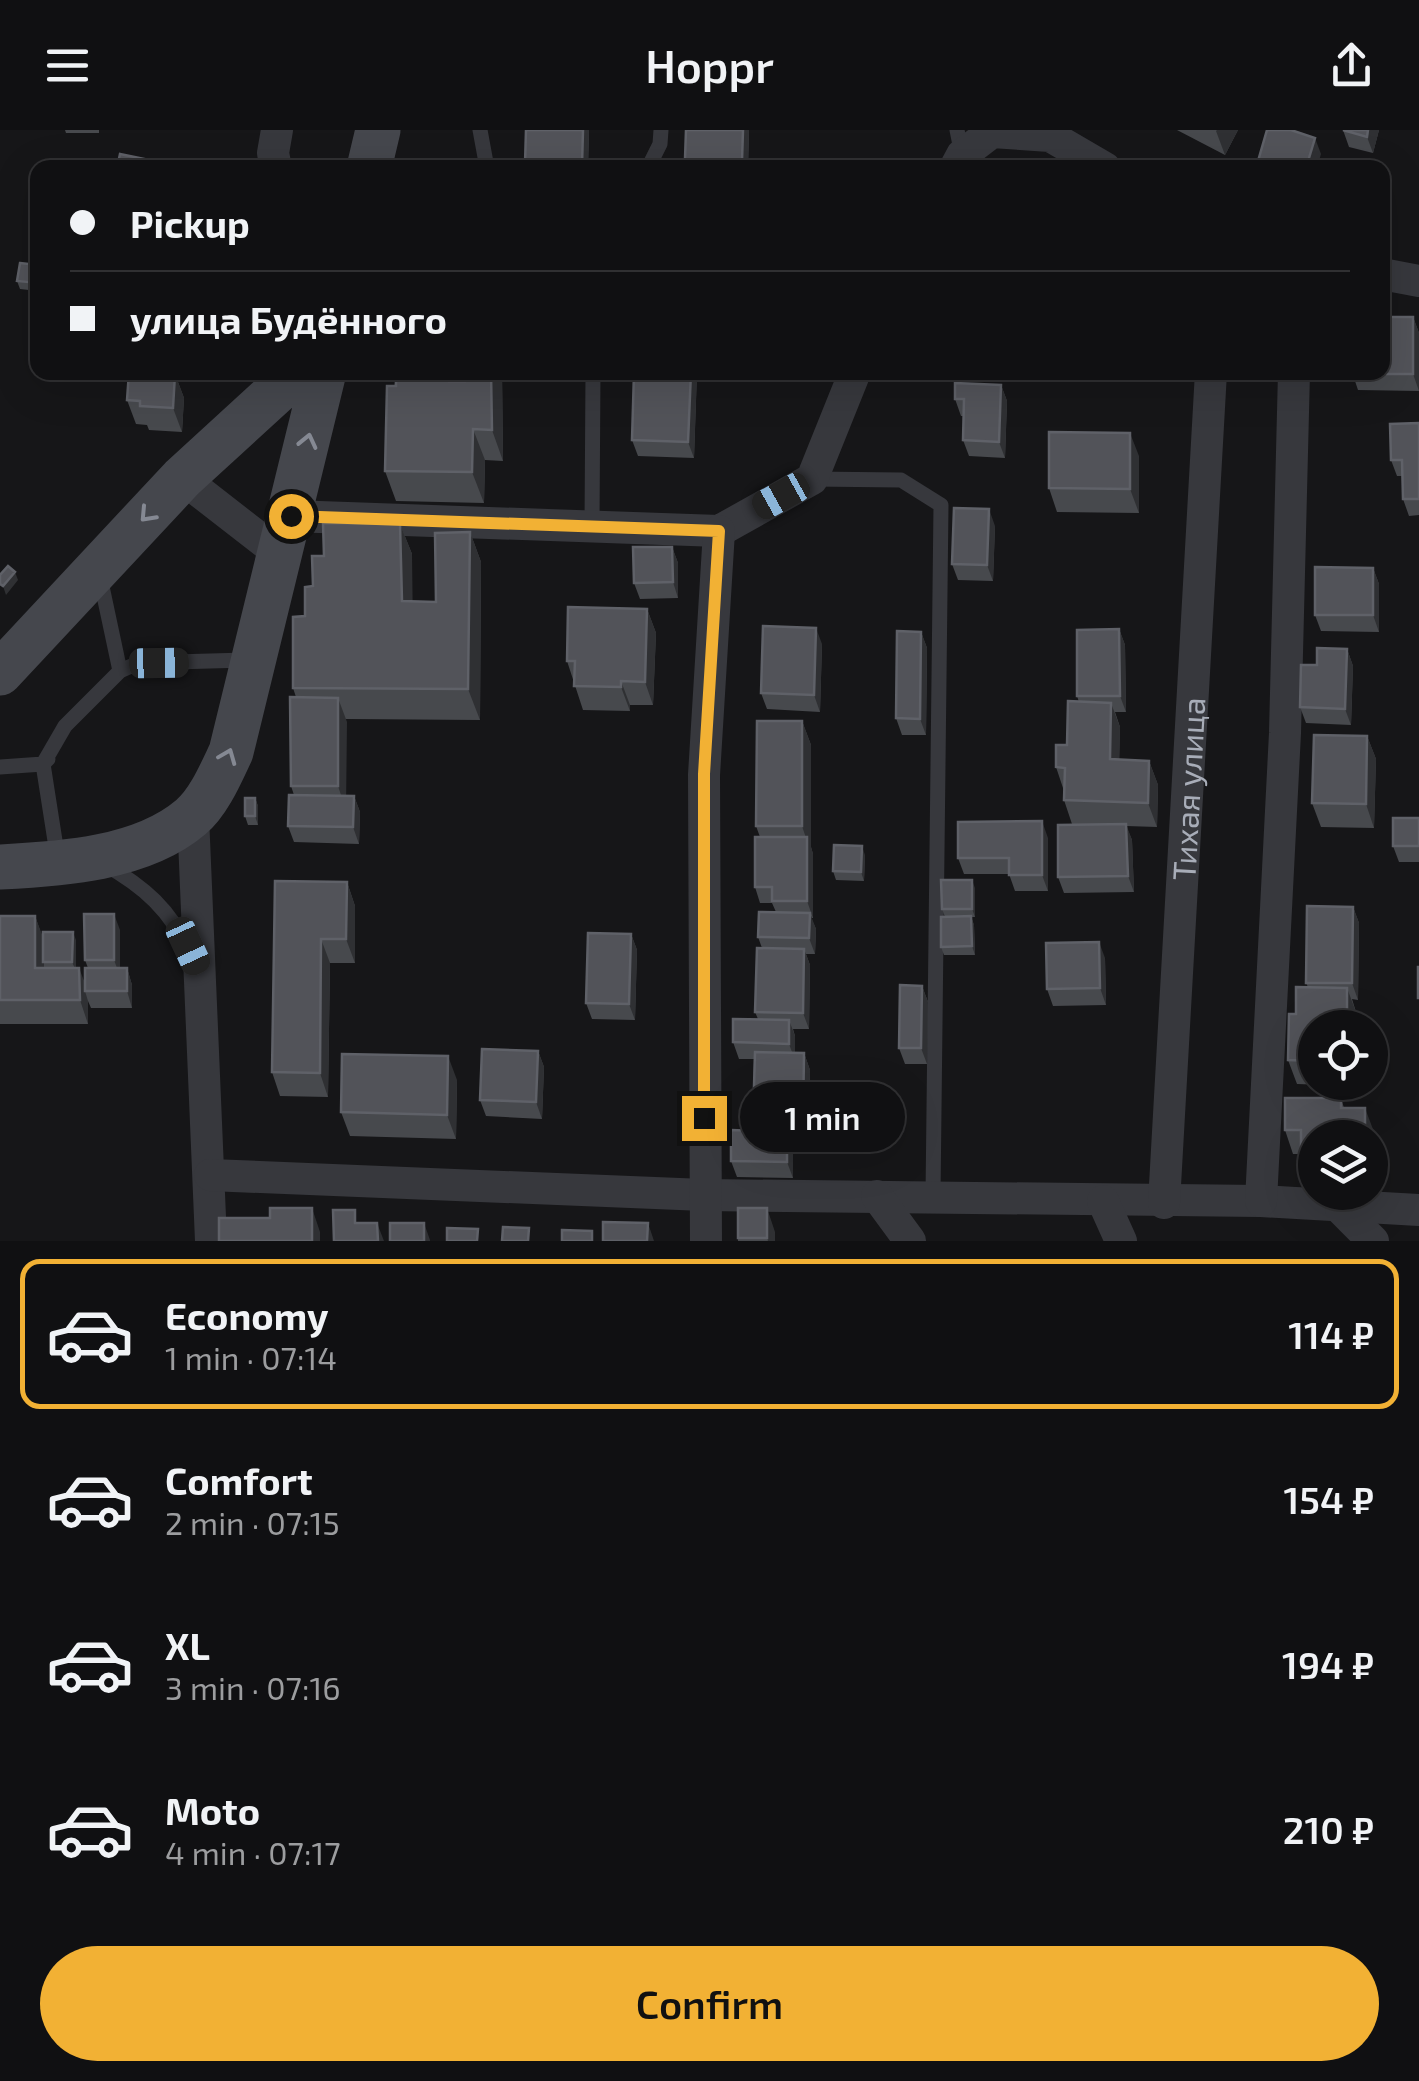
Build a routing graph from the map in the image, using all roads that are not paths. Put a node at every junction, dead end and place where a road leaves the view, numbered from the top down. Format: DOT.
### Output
graph roads {
  1 [pos="277,130"];
  2 [pos="378,130"];
  3 [pos="480,130"];
  4 [pos="661,130"];
  5 [pos="958,151"];
  6 [pos="274,160"];
  7 [pos="371,160"];
  8 [pos="486,160"];
  9 [pos="652,160"];
  10 [pos="1091,160"];
  11 [pos="1390,276"];
  12 [pos="1419,281"];
  13 [pos="284,380"];
  14 [pos="322,380"];
  15 [pos="593,380"];
  16 [pos="852,380"];
  17 [pos="1211,380"];
  18 [pos="1294,380"];
  19 [pos="182,478"];
  20 [pos="812,479"];
  21 [pos="592,526"];
  22 [pos="719,531"];
  23 [pos="286,536"];
  24 [pos="98,568"];
  25 [pos="254,660"];
  26 [pos="120,671"];
  27 [pos="0,673"];
  28 [pos="43,764"];
  29 [pos="0,767"];
  30 [pos="193,816"];
  31 [pos="75,861"];
  32 [pos="0,867"];
  33 [pos="200,974"];
  34 [pos="210,1175"];
  35 [pos="704,1195"];
  36 [pos="877,1196"];
  37 [pos="933,1196"];
  38 [pos="1102,1201"];
  39 [pos="1261,1201"];
  40 [pos="1164,1202"];
  41 [pos="1298,1205"];
  42 [pos="1342,1210"];
  43 [pos="1388,1210"];
  44 [pos="1419,1210"];
  45 [pos="211,1241"];
  46 [pos="706,1241"];
  47 [pos="910,1241"];
  48 [pos="1121,1241"];
  49 [pos="1373,1241"];
  1 -- 6 [label="street"];
  2 -- 7 [label="main road"];
  3 -- 8 [label="lane"];
  4 -- 9 [label="lane"];
  5 -- 10 [label="street"];
  11 -- 12 [label="street"];
  13 -- 19 [label="main road"];
  23 -- 14 [label="main road, one-way"];
  15 -- 21 [label="lane"];
  16 -- 20 [label="street"];
  17 -- 40 [label="street, Тихая улица"];
  18 -- 39 [label="street"];
  19 -- 23 [label="street"];
  19 -- 24 [label="main road, one-way"];
  20 -- 22 [label="street"];
  20 -- 37 [label="lane"];
  21 -- 22 [label="street"];
  21 -- 23 [label="street"];
  22 -- 35 [label="street"];
  23 -- 25 [label="main road"];
  24 -- 26 [label="lane"];
  24 -- 27 [label="main road"];
  25 -- 26 [label="lane"];
  30 -- 25 [label="main road, one-way"];
  26 -- 28 [label="lane"];
  28 -- 29 [label="lane"];
  28 -- 31 [label="lane"];
  30 -- 31 [label="main road"];
  30 -- 33 [label="street"];
  31 -- 32 [label="main road"];
  31 -- 33 [label="lane"];
  33 -- 34 [label="street"];
  34 -- 35 [label="street"];
  34 -- 45 [label="street"];
  35 -- 36 [label="street"];
  35 -- 46 [label="street"];
  36 -- 37 [label="street"];
  36 -- 47 [label="street"];
  37 -- 38 [label="street"];
  38 -- 40 [label="street"];
  38 -- 48 [label="street"];
  39 -- 40 [label="street"];
  39 -- 41 [label="street"];
  42 -- 49 [label="street"];
  43 -- 44 [label="street"];
}
